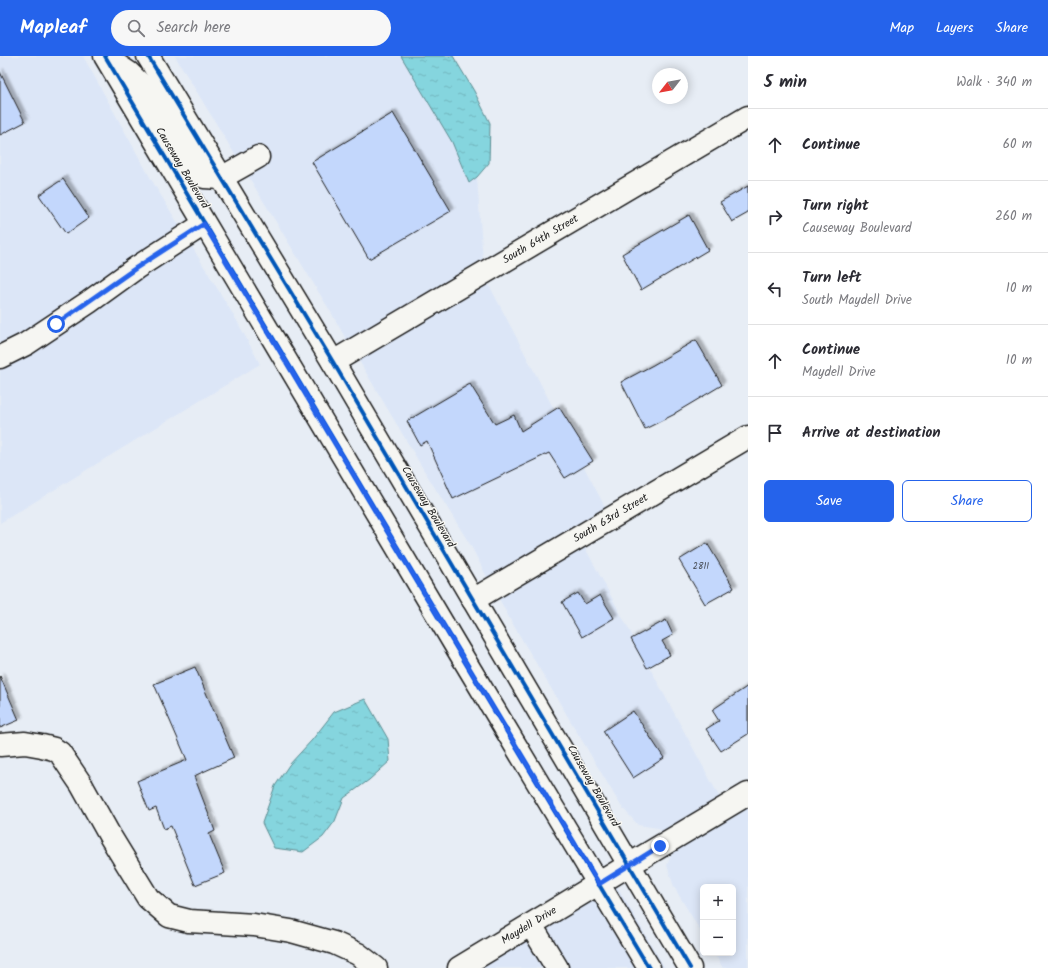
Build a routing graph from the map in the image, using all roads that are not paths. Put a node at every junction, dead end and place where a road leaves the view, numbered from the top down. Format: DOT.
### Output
graph roads {
  1 [pos="105,56"];
  2 [pos="148,56"];
  3 [pos="748,117"];
  4 [pos="258,157"];
  5 [pos="221,178"];
  6 [pos="204,224"];
  7 [pos="0,357"];
  8 [pos="333,362"];
  9 [pos="748,437"];
  10 [pos="473,600"];
  11 [pos="0,745"];
  12 [pos="748,794"];
  13 [pos="629,865"];
  14 [pos="599,884"];
  15 [pos="531,925"];
  16 [pos="376,968"];
  17 [pos="459,968"];
  18 [pos="557,968"];
  19 [pos="649,968"];
  20 [pos="690,968"];
  1 -- 5 [label="main road"];
  1 -- 6 [label="main road, Causeway Boulevard"];
  2 -- 5 [label="main road, Causeway Boulevard"];
  3 -- 8 [label="main road, South 64th Street"];
  4 -- 5 [label="main road"];
  5 -- 8 [label="main road, Causeway Boulevard"];
  6 -- 7 [label="main road"];
  6 -- 14 [label="main road, Causeway Boulevard"];
  8 -- 10 [label="main road, Causeway Boulevard"];
  9 -- 10 [label="main road, South 63rd Street"];
  10 -- 13 [label="main road, Causeway Boulevard"];
  11 -- 16 [label="main road"];
  12 -- 13 [label="main road"];
  13 -- 14 [label="main road, Maydell Drive"];
  13 -- 20 [label="main road, Causeway Boulevard"];
  14 -- 15 [label="main road, Maydell Drive"];
  14 -- 19 [label="main road, Causeway Boulevard"];
  15 -- 17 [label="main road, Maydell Drive"];
  15 -- 18 [label="main road"];
}
